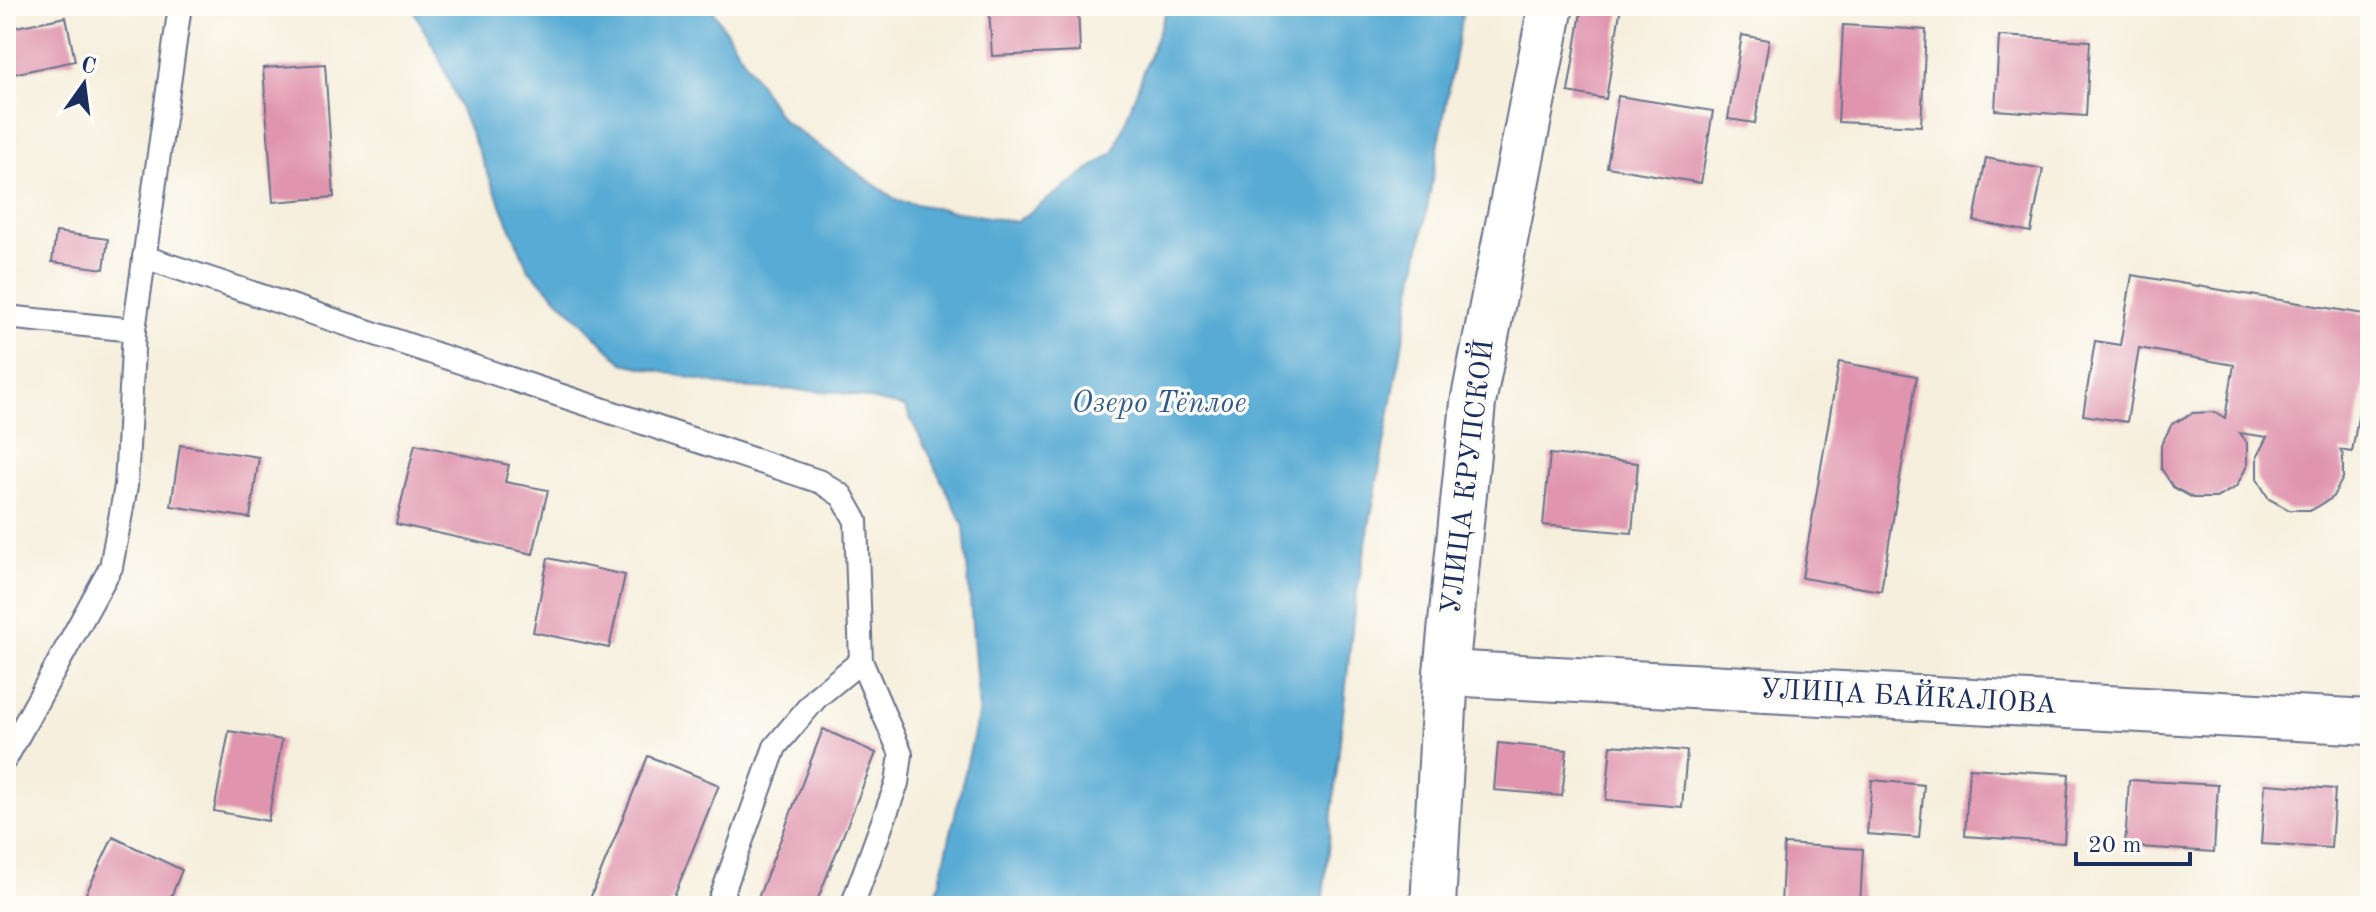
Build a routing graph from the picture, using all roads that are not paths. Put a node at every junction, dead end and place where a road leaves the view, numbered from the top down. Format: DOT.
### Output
graph roads {
  1 [pos="180,6"];
  2 [pos="1551,6"];
  3 [pos="144,257"];
  4 [pos="6,317"];
  5 [pos="134,330"];
  6 [pos="861,661"];
  7 [pos="1446,673"];
  8 [pos="2370,722"];
  9 [pos="6,758"];
  10 [pos="718,906"];
  11 [pos="852,906"];
  12 [pos="1433,906"];
  1 -- 3 [label="lane"];
  2 -- 7 [label="street, УЛИЦА КРУПСКОЙ"];
  3 -- 5 [label="lane"];
  3 -- 6 [label="lane"];
  4 -- 5 [label="lane"];
  5 -- 9 [label="lane"];
  6 -- 10 [label="lane"];
  6 -- 11 [label="lane"];
  7 -- 8 [label="street, УЛИЦА БАЙКАЛОВА"];
  7 -- 12 [label="street, УЛИЦА КРУПСКОЙ"];
}
